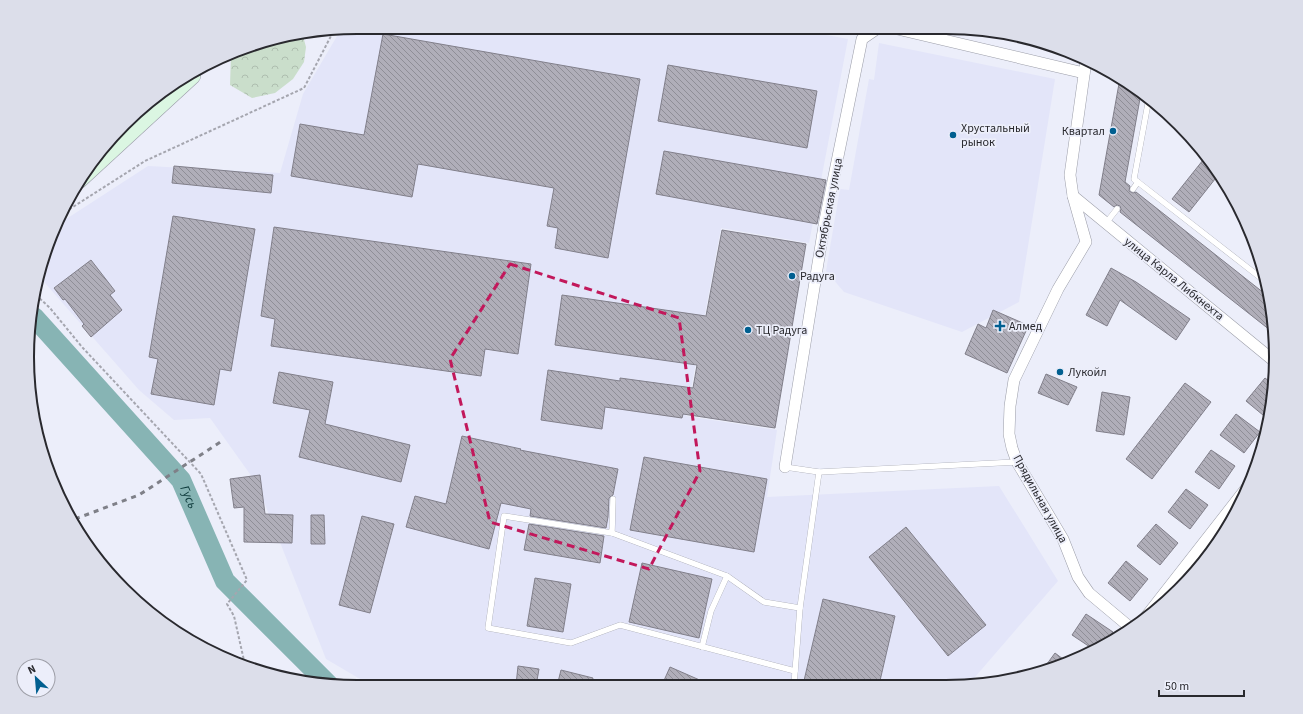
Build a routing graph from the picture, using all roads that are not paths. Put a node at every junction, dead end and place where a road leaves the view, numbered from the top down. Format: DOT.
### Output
graph roads {
  1 [pos="869,34"];
  2 [pos="918,34"];
  3 [pos="1085,65"];
  4 [pos="1084,73"];
  5 [pos="182,86"];
  6 [pos="1148,105"];
  7 [pos="100,162"];
  8 [pos="1138,182"];
  9 [pos="1133,189"];
  10 [pos="1073,196"];
  11 [pos="1117,209"];
  12 [pos="1106,223"];
  13 [pos="1259,276"];
  14 [pos="1269,358"];
  15 [pos="1017,462"];
  16 [pos="785,467"];
  17 [pos="819,472"];
  18 [pos="612,499"];
  19 [pos="1233,505"];
  20 [pos="612,533"];
  21 [pos="727,576"];
  22 [pos="1159,600"];
  23 [pos="800,608"];
  24 [pos="1127,625"];
  25 [pos="702,647"];
  26 [pos="795,671"];
  27 [pos="794,680"];
  1 -- 16 [label="street, Октябрьская улица"];
  2 -- 4 [label="street"];
  3 -- 4 [label="street, Прядильная улица"];
  4 -- 10 [label="street, Прядильная улица"];
  5 -- 7 [label="street"];
  6 -- 8 [label="lane"];
  8 -- 9 [label="lane"];
  8 -- 13 [label="lane"];
  10 -- 12 [label="street, улица Карла Либкнехта"];
  10 -- 15 [label="street, Прядильная улица"];
  11 -- 12 [label="lane"];
  12 -- 14 [label="street, улица Карла Либкнехта"];
  15 -- 17 [label="lane"];
  15 -- 24 [label="street, Прядильная улица"];
  16 -- 17 [label="lane"];
  17 -- 23 [label="lane"];
  18 -- 20 [label="lane"];
  19 -- 22 [label="street"];
  20 -- 21 [label="lane"];
  20 -- 25 [label="lane"];
  21 -- 23 [label="lane"];
  21 -- 25 [label="lane"];
  23 -- 26 [label="lane"];
  25 -- 26 [label="lane"];
  26 -- 27 [label="lane"];
}
